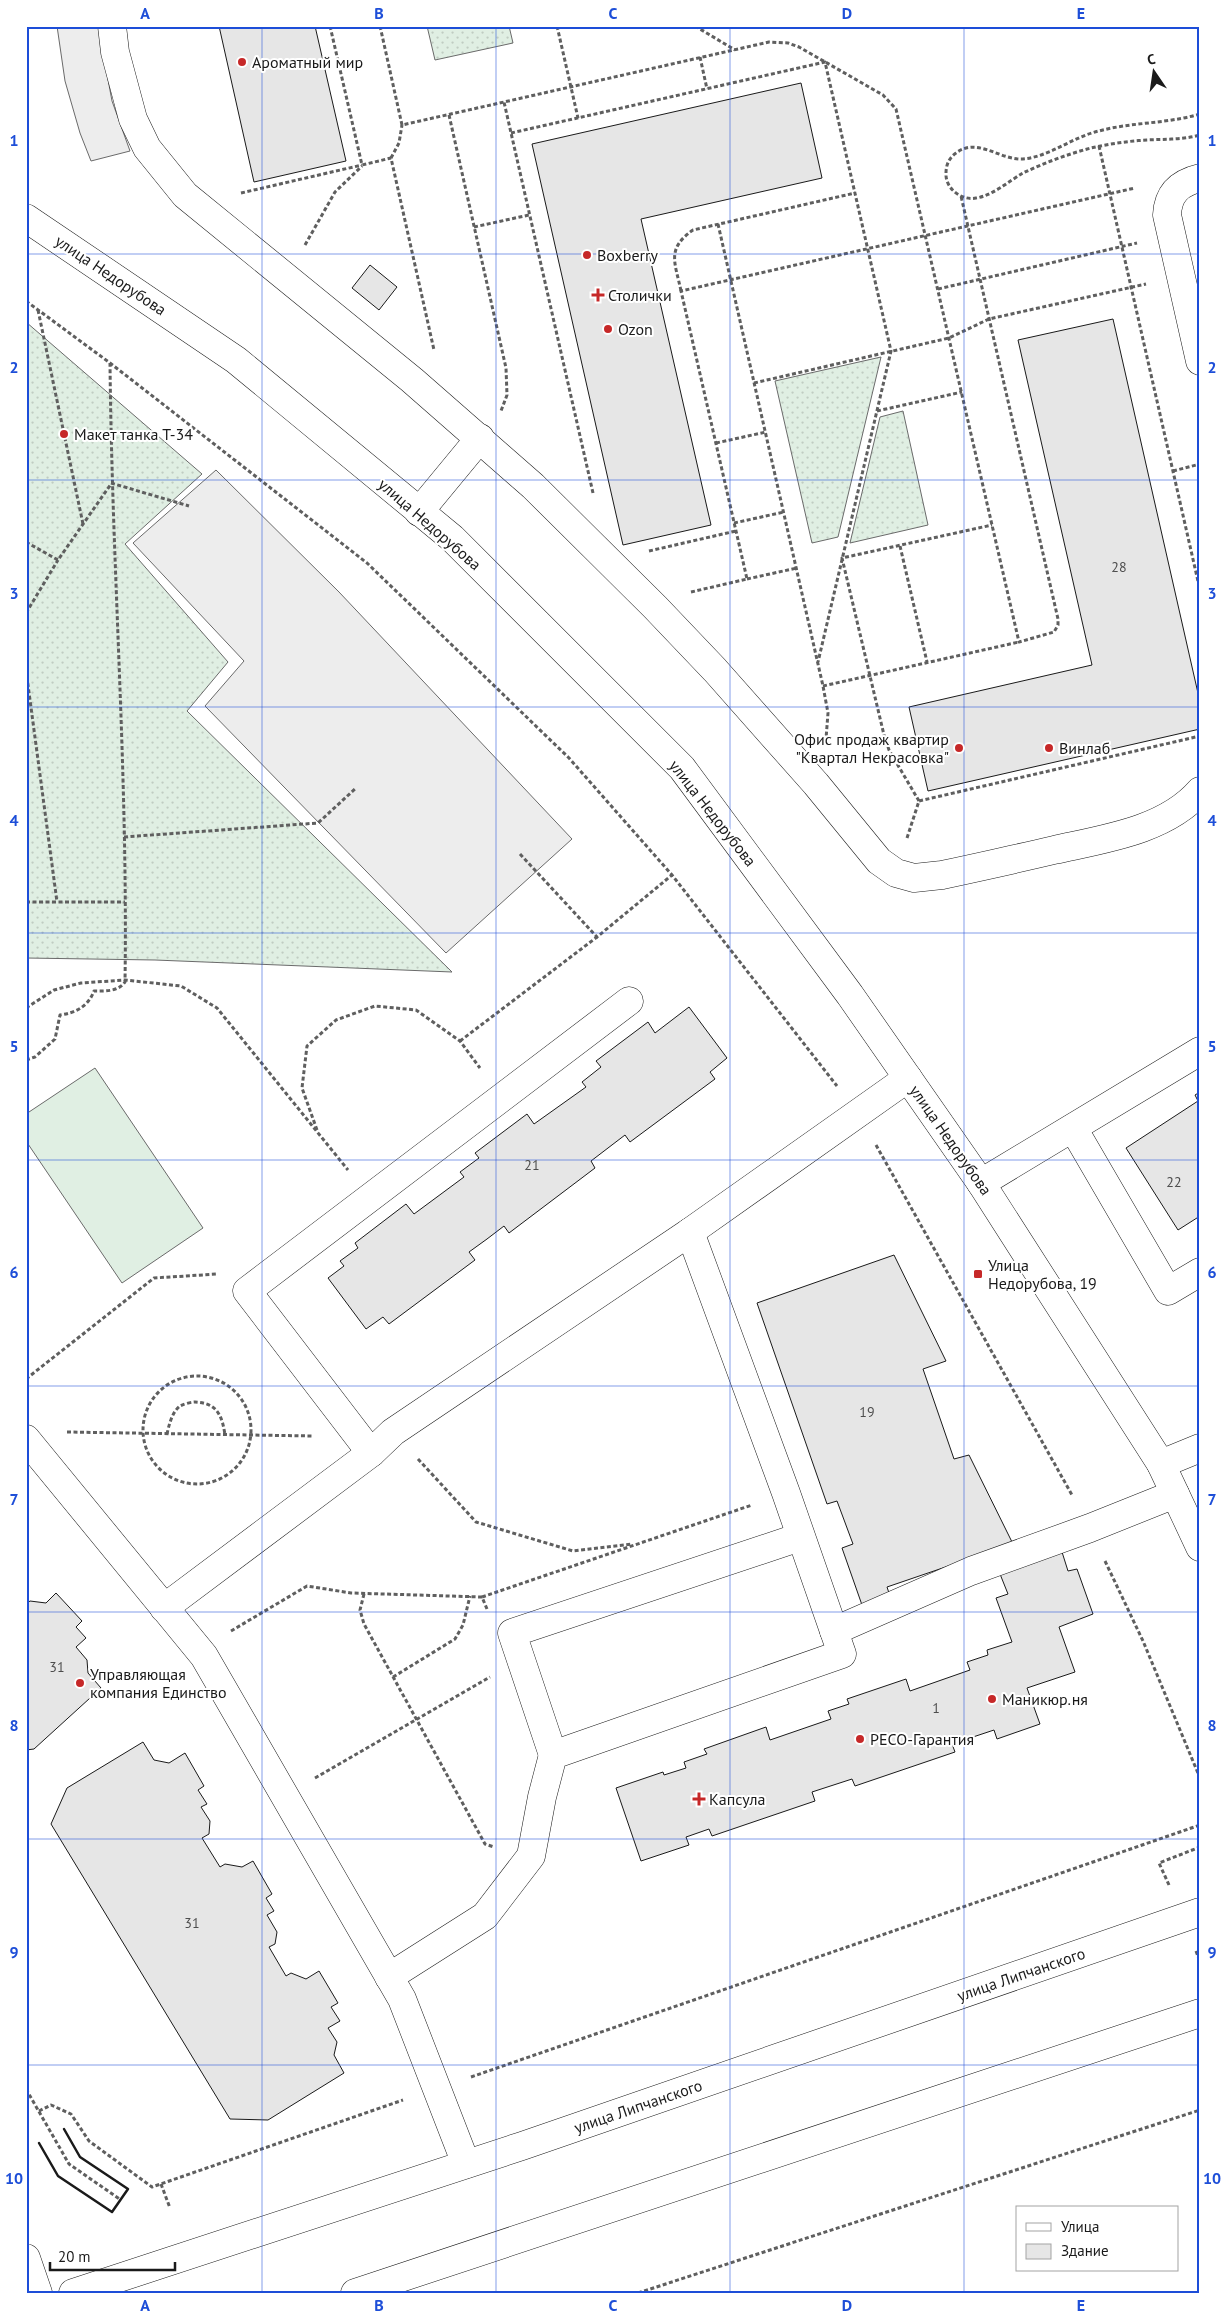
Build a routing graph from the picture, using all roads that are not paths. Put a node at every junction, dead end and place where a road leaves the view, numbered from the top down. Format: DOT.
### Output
graph roads {
  1 [pos="112,26"];
  2 [pos="1188,183"];
  3 [pos="26,218"];
  4 [pos="1200,361"];
  5 [pos="480,438"];
  6 [pos="419,512"];
  7 [pos="1200,791"];
  8 [pos="629,1001"];
  9 [pos="1200,1051"];
  10 [pos="908,1078"];
  11 [pos="1073,1128"];
  12 [pos="981,1183"];
  13 [pos="690,1232"];
  14 [pos="1200,1272"];
  15 [pos="26,1439"];
  16 [pos="366,1445"];
  17 [pos="1200,1448"];
  18 [pos="1161,1464"];
  19 [pos="1175,1494"];
  20 [pos="800,1538"];
  21 [pos="1200,1547"];
  22 [pos="164,1608"];
  23 [pos="834,1630"];
  24 [pos="554,1755"];
  25 [pos="1200,1912"];
  26 [pos="390,1977"];
  27 [pos="1200,2013"];
  28 [pos="466,2164"];
  29 [pos="26,2258"];
  30 [pos="38,2293"];
  31 [pos="74,2293"];
  32 [pos="355,2293"];
  1 -- 5 [label="street"];
  2 -- 4 [label="street"];
  3 -- 6 [label="street, улица Недорубова"];
  5 -- 6 [label="street"];
  5 -- 7 [label="street"];
  6 -- 10 [label="street, улица Недорубова"];
  8 -- 16 [label="street"];
  9 -- 11 [label="street"];
  10 -- 12 [label="street, улица Недорубова"];
  10 -- 13 [label="street"];
  11 -- 12 [label="street"];
  11 -- 14 [label="street"];
  12 -- 18 [label="street, улица Недорубова"];
  13 -- 16 [label="street"];
  13 -- 20 [label="street"];
  15 -- 22 [label="street"];
  16 -- 22 [label="street"];
  17 -- 18 [label="street"];
  18 -- 19 [label="street, улица Недорубова"];
  19 -- 21 [label="street, улица Недорубова"];
  19 -- 23 [label="street"];
  20 -- 23 [label="street"];
  20 -- 24 [label="street"];
  22 -- 26 [label="street"];
  23 -- 24 [label="street"];
  24 -- 26 [label="street"];
  25 -- 28 [label="street, улица Липчанского"];
  26 -- 28 [label="street"];
  27 -- 32 [label="street"];
  28 -- 31 [label="street, улица Липчанского"];
  29 -- 30 [label="street"];
}
